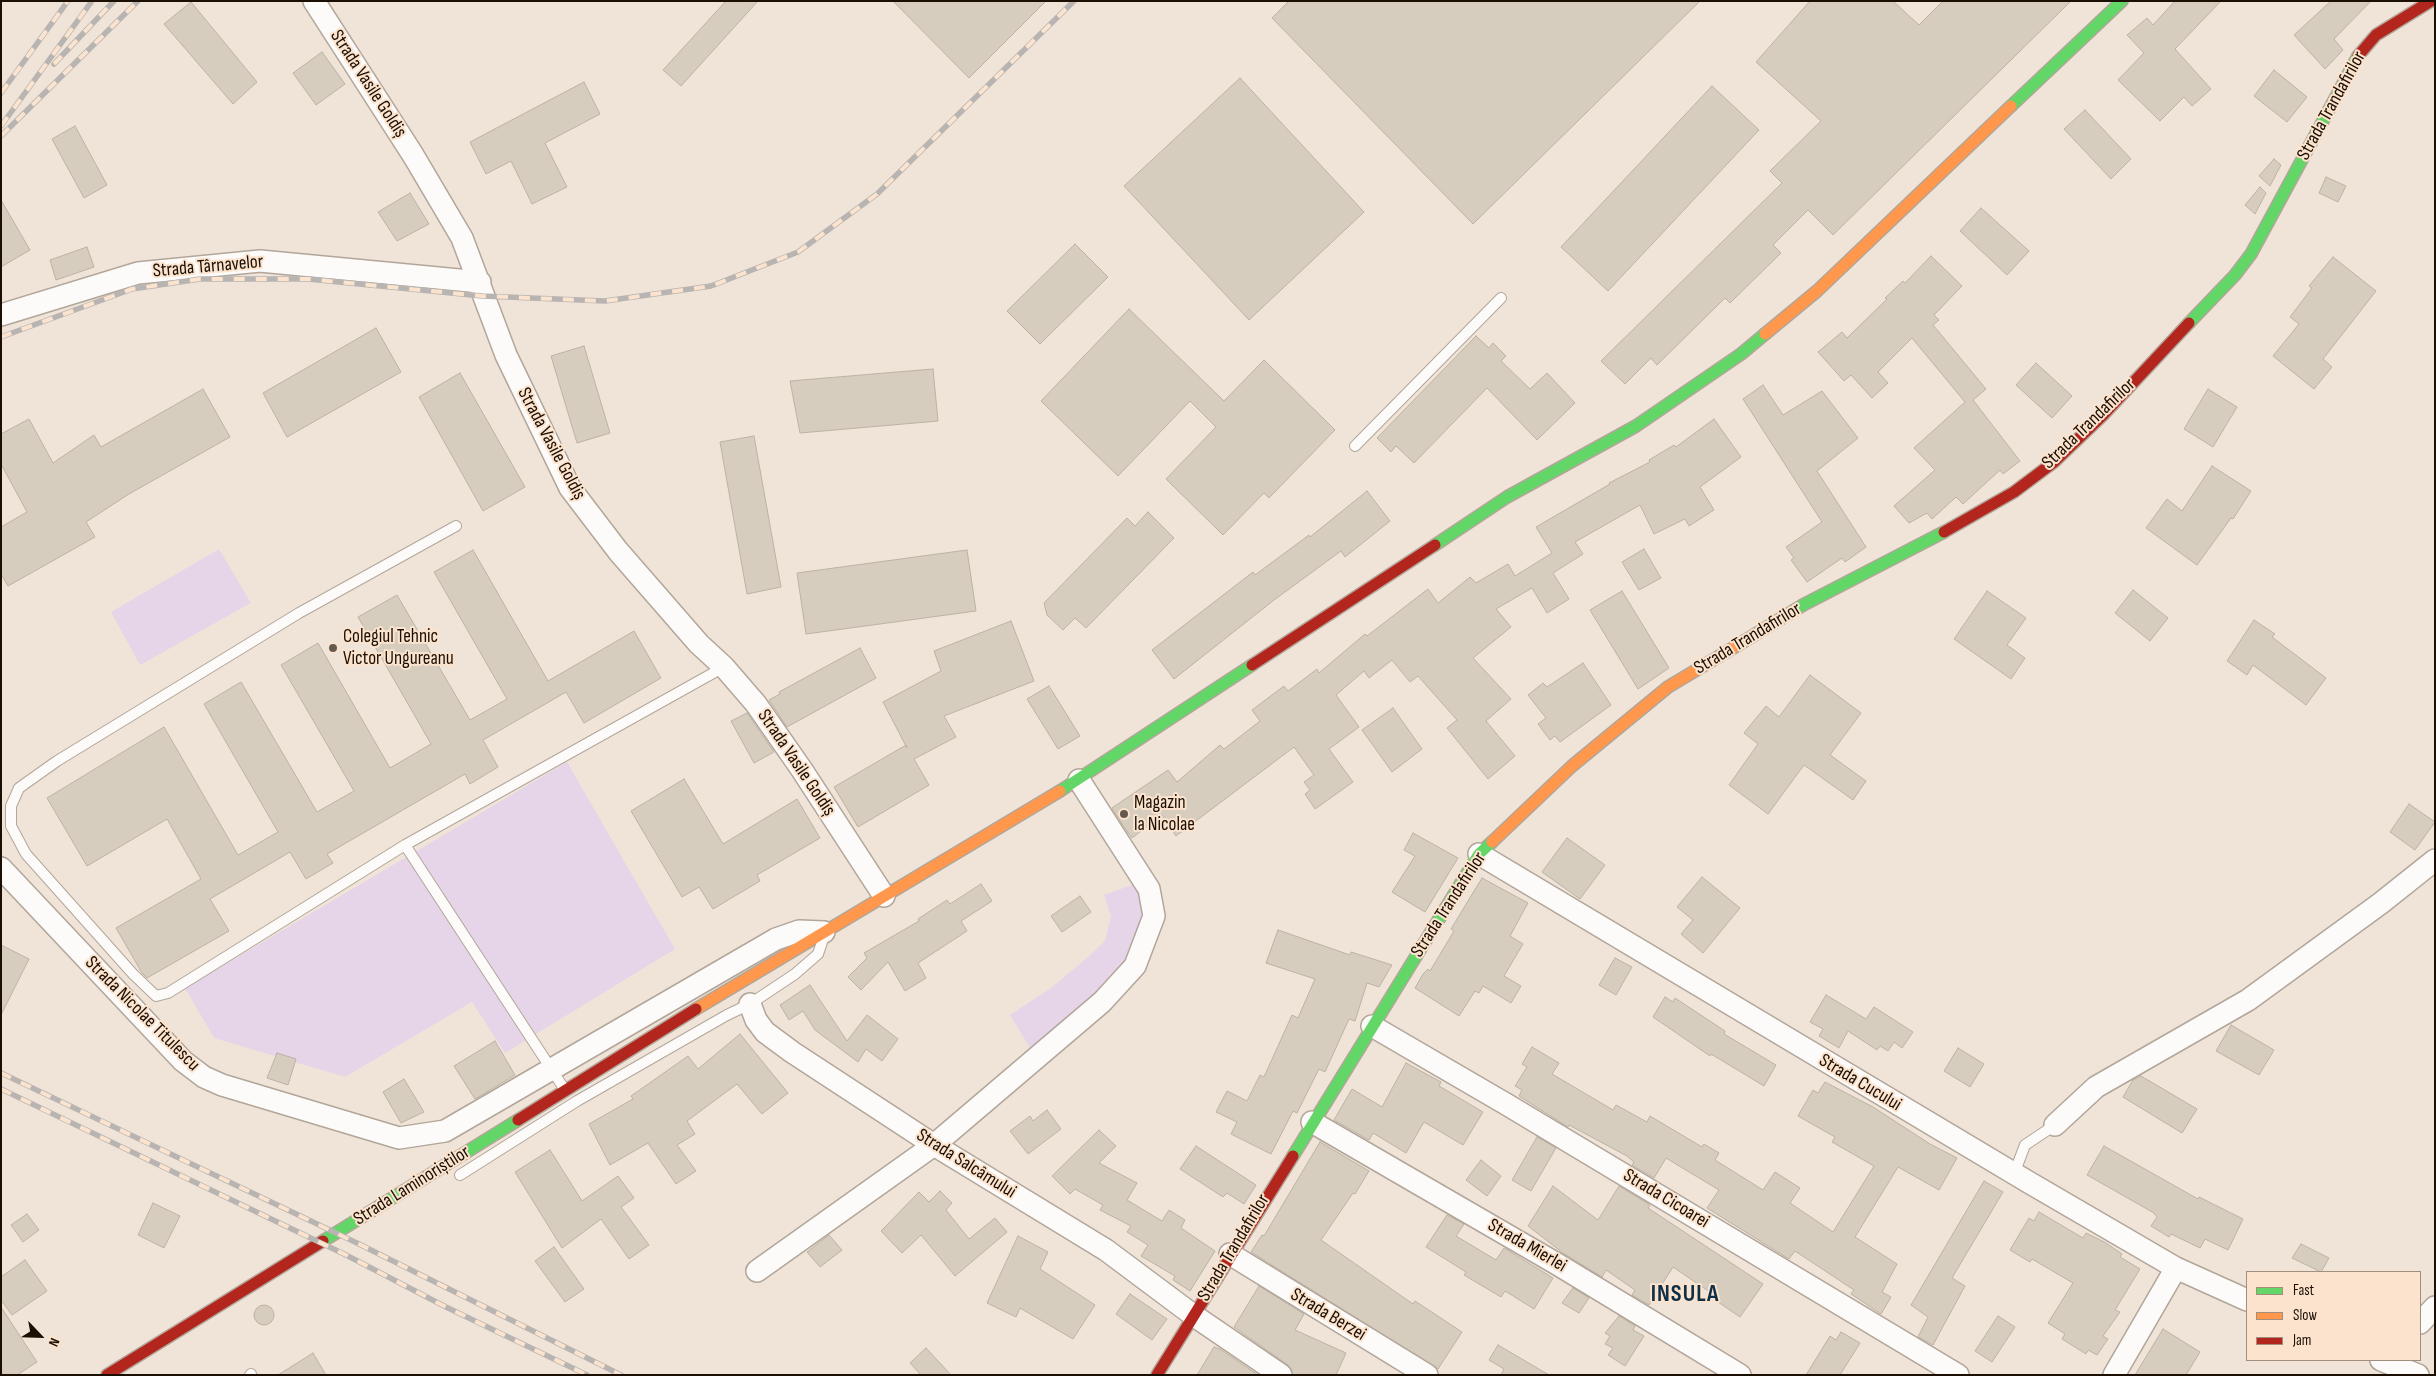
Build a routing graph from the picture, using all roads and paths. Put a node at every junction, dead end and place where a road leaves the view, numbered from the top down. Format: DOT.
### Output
graph roads {
  1 [pos="314,1"];
  2 [pos="2122,1"];
  3 [pos="2431,1"];
  4 [pos="480,282"];
  5 [pos="1501,298"];
  6 [pos="1,315"];
  7 [pos="1355,446"];
  8 [pos="456,526"];
  9 [pos="724,667"];
  10 [pos="1079,780"];
  11 [pos="405,845"];
  12 [pos="1479,854"];
  13 [pos="2435,860"];
  14 [pos="1,868"];
  15 [pos="884,896"];
  16 [pos="824,932"];
  17 [pos="750,1004"];
  18 [pos="1372,1026"];
  19 [pos="552,1070"];
  20 [pos="566,1091"];
  21 [pos="1312,1122"];
  22 [pos="2055,1125"];
  23 [pos="934,1145"];
  24 [pos="2014,1174"];
  25 [pos="460,1175"];
  26 [pos="1230,1254"];
  27 [pos="2176,1268"];
  28 [pos="757,1272"];
  29 [pos="2246,1300"];
  30 [pos="2435,1307"];
  31 [pos="1193,1315"];
  32 [pos="2421,1323"];
  33 [pos="2386,1361"];
  34 [pos="107,1375"];
  35 [pos="1157,1375"];
  36 [pos="1281,1375"];
  37 [pos="1427,1375"];
  38 [pos="1740,1375"];
  39 [pos="1958,1375"];
  40 [pos="2114,1375"];
  41 [pos="2418,1375"];
  1 -- 4 [label="street, Strada Vasile Goldiș"];
  2 -- 10 [label="main road, Strada Laminoriștilor"];
  3 -- 12 [label="main road, Strada Trandafirilor"];
  4 -- 6 [label="street, Strada Târnavelor"];
  4 -- 9 [label="street, Strada Vasile Goldiș"];
  5 -- 7 [label="lane"];
  8 -- 11 [label="lane"];
  9 -- 11 [label="lane"];
  9 -- 15 [label="street, Strada Vasile Goldiș"];
  10 -- 15 [label="main road, Strada Laminoriștilor"];
  10 -- 23 [label="street"];
  11 -- 19 [label="lane"];
  12 -- 18 [label="main road, Strada Trandafirilor"];
  12 -- 24 [label="street, Strada Cucului"];
  13 -- 22 [label="street"];
  14 -- 19 [label="street, Strada Nicolae Titulescu"];
  15 -- 16 [label="main road, Strada Laminoriștilor"];
  16 -- 17 [label="lane"];
  16 -- 19 [label="street"];
  16 -- 20 [label="main road, Strada Laminoriștilor"];
  17 -- 23 [label="street, Strada Salcâmului"];
  17 -- 25 [label="lane"];
  18 -- 21 [label="main road, Strada Trandafirilor"];
  18 -- 39 [label="street, Strada Cicoarei"];
  19 -- 20 [label="lane"];
  20 -- 34 [label="main road, Strada Laminoriștilor"];
  21 -- 26 [label="main road, Strada Trandafirilor"];
  21 -- 38 [label="street, Strada Mierlei"];
  22 -- 24 [label="lane"];
  23 -- 28 [label="street"];
  23 -- 31 [label="street, Strada Salcâmului"];
  24 -- 27 [label="street, Strada Cucului"];
  26 -- 31 [label="main road, Strada Trandafirilor"];
  26 -- 37 [label="street, Strada Berzei"];
  27 -- 29 [label="street, Strada Cucului"];
  27 -- 40 [label="street"];
  30 -- 32 [label="street"];
  31 -- 35 [label="main road, Strada Trandafirilor"];
  31 -- 36 [label="street, Strada Salcâmului"];
  33 -- 41 [label="street"];
}
